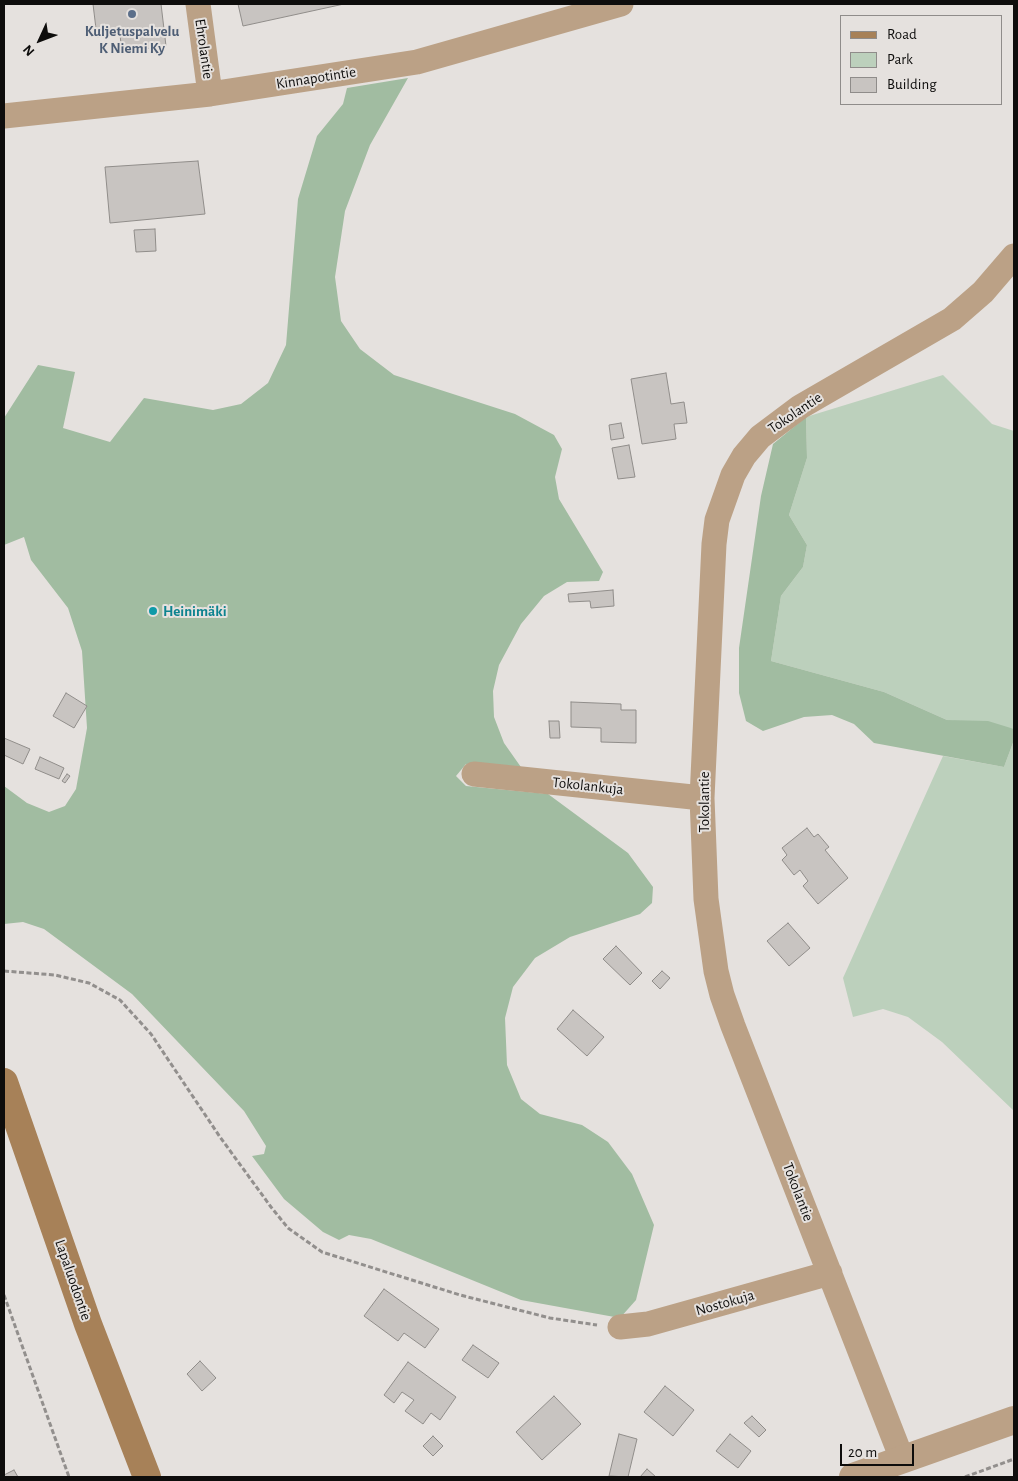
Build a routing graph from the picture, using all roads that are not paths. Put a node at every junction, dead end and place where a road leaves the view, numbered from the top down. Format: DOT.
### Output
graph roads {
  1 [pos="198,4"];
  2 [pos="621,4"];
  3 [pos="210,94"];
  4 [pos="4,116"];
  5 [pos="1014,256"];
  6 [pos="474,774"];
  7 [pos="702,798"];
  8 [pos="4,1082"];
  9 [pos="830,1273"];
  10 [pos="620,1327"];
  11 [pos="1014,1420"];
  12 [pos="902,1459"];
  13 [pos="147,1477"];
  14 [pos="853,1477"];
  1 -- 3 [label="street, Ehrolantie"];
  2 -- 3 [label="street, Kinnapotintie"];
  3 -- 4 [label="street, Kinnapotintie"];
  5 -- 7 [label="street, Tokolantie"];
  6 -- 7 [label="street, Tokolankuja"];
  7 -- 9 [label="street, Tokolantie"];
  8 -- 13 [label="main road, Lapaluodontie"];
  9 -- 10 [label="street, Nostokuja"];
  9 -- 12 [label="street, Tokolantie"];
  11 -- 12 [label="street"];
  12 -- 14 [label="street"];
}
